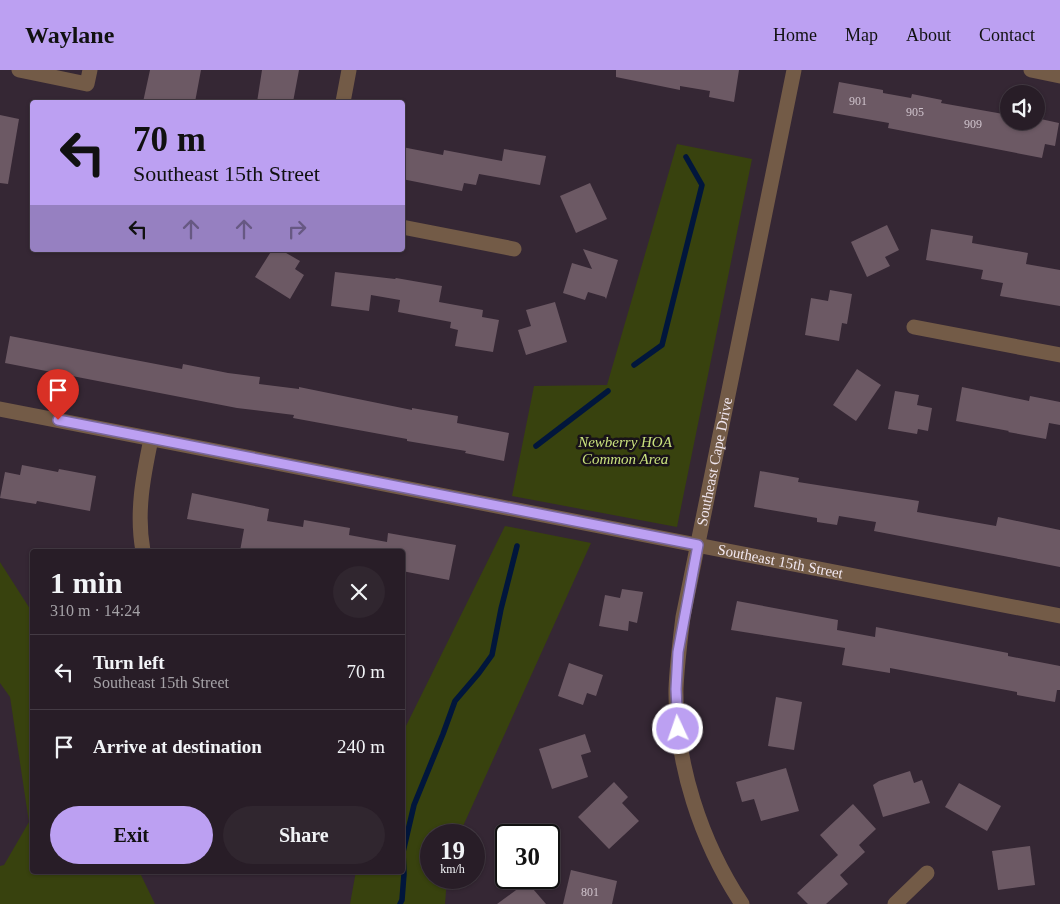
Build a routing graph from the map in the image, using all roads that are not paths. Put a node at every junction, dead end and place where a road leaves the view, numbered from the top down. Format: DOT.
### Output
graph roads {
  1 [pos="20,70"];
  2 [pos="349,70"];
  3 [pos="794,70"];
  4 [pos="1032,70"];
  5 [pos="1060,76"];
  6 [pos="89,77"];
  7 [pos="342,100"];
  8 [pos="405,228"];
  9 [pos="514,249"];
  10 [pos="914,327"];
  11 [pos="1060,355"];
  12 [pos="0,410"];
  13 [pos="151,439"];
  14 [pos="698,545"];
  15 [pos="143,549"];
  16 [pos="1060,616"];
  17 [pos="927,873"];
  18 [pos="742,904"];
  19 [pos="895,904"];
  1 -- 6 [label="street"];
  2 -- 7 [label="street"];
  3 -- 14 [label="street, Southeast Cape Drive"];
  4 -- 5 [label="street"];
  8 -- 9 [label="street"];
  10 -- 11 [label="street"];
  12 -- 13 [label="street, Southeast 15th Street"];
  13 -- 14 [label="street, Southeast 15th Street"];
  13 -- 15 [label="street"];
  14 -- 16 [label="street, Southeast 15th Street"];
  14 -- 18 [label="street, Southeast Cape Drive"];
  17 -- 19 [label="street"];
}
